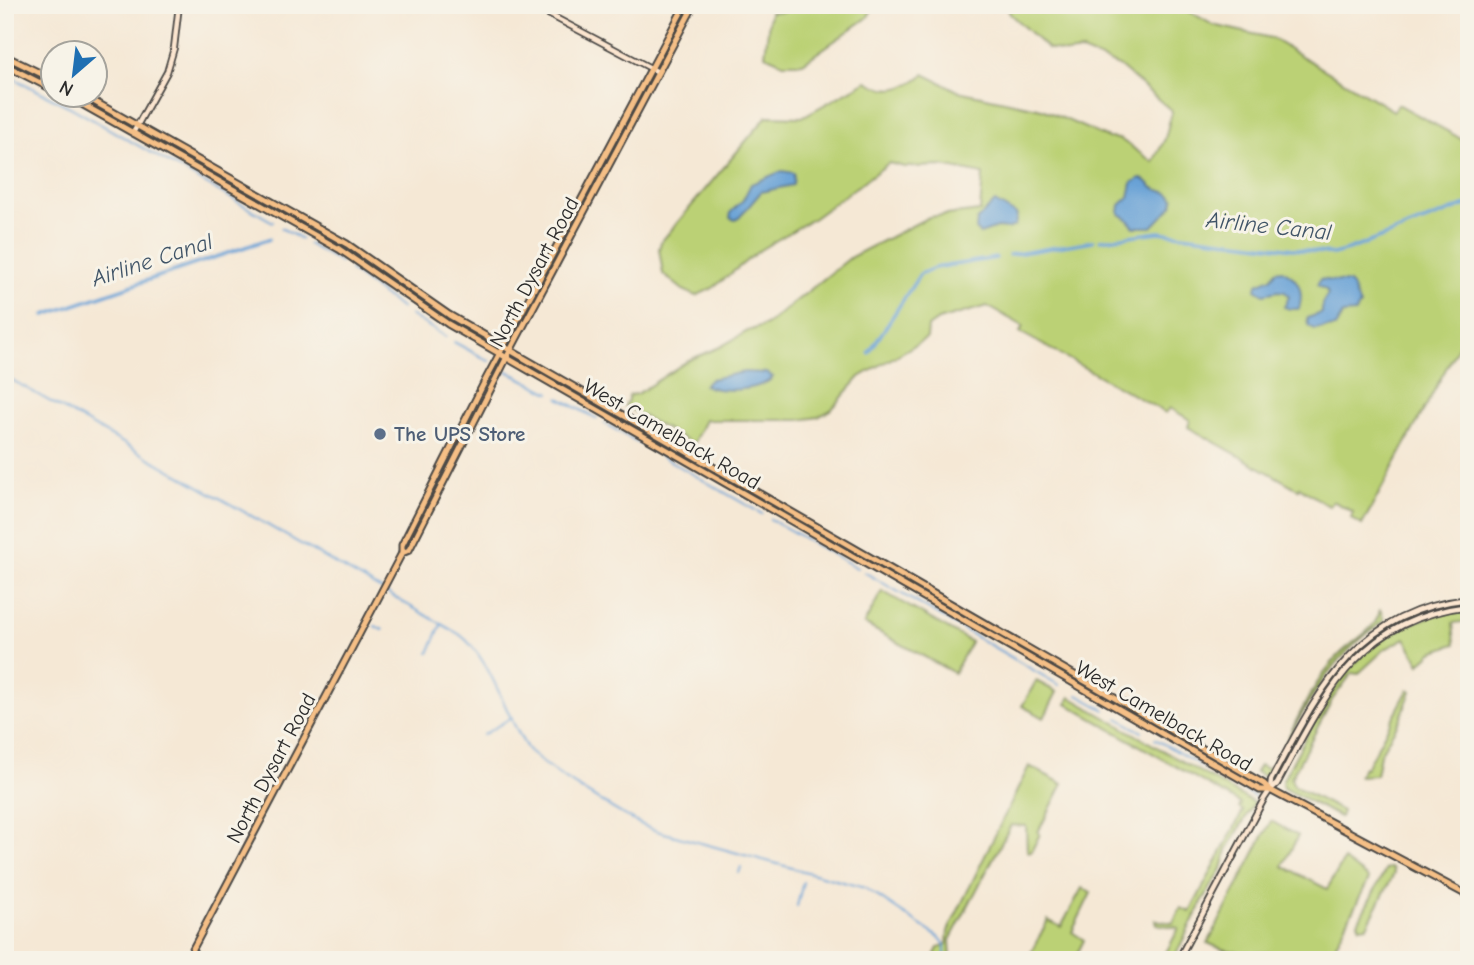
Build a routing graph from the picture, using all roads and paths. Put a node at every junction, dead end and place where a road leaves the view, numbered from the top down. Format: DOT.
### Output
graph roads {
  1 [pos="179,5"];
  2 [pos="531,5"];
  3 [pos="685,5"];
  4 [pos="694,5"];
  5 [pos="5,56"];
  6 [pos="5,65"];
  7 [pos="652,68"];
  8 [pos="38,72"];
  9 [pos="658,72"];
  10 [pos="38,82"];
  11 [pos="89,108"];
  12 [pos="106,108"];
  13 [pos="137,126"];
  14 [pos="133,132"];
  15 [pos="418,294"];
  16 [pos="413,300"];
  17 [pos="503,347"];
  18 [pos="500,353"];
  19 [pos="509,354"];
  20 [pos="450,450"];
  21 [pos="457,454"];
  22 [pos="402,553"];
  23 [pos="1469,599"];
  24 [pos="1469,606"];
  25 [pos="1074,679"];
  26 [pos="1314,701"];
  27 [pos="1320,705"];
  28 [pos="1129,706"];
  29 [pos="1154,729"];
  30 [pos="1198,746"];
  31 [pos="1270,790"];
  32 [pos="1469,896"];
  33 [pos="187,960"];
  34 [pos="1178,960"];
  1 -- 13 [label="main road"];
  2 -- 7 [label="main road"];
  3 -- 7 [label="main road, North Dysart Road"];
  4 -- 9 [label="main road, North Dysart Road"];
  5 -- 8 [label="main road"];
  6 -- 10 [label="main road"];
  7 -- 9 [label="main road"];
  7 -- 17 [label="main road, North Dysart Road"];
  9 -- 19 [label="main road, North Dysart Road"];
  11 -- 14 [label="main road, West Camelback Road"];
  12 -- 13 [label="main road, West Camelback Road"];
  13 -- 14 [label="main road"];
  13 -- 15 [label="main road, West Camelback Road"];
  14 -- 16 [label="main road, West Camelback Road"];
  15 -- 16 [label="main road"];
  15 -- 17 [label="main road, West Camelback Road"];
  16 -- 18 [label="main road, West Camelback Road"];
  17 -- 18 [label="main road, North Dysart Road"];
  17 -- 19 [label="main road, West Camelback Road"];
  18 -- 19 [label="main road, West Camelback Road"];
  18 -- 20 [label="main road, North Dysart Road"];
  19 -- 21 [label="main road, North Dysart Road"];
  19 -- 25 [label="main road, West Camelback Road"];
  20 -- 21 [label="main road"];
  20 -- 22 [label="main road, North Dysart Road"];
  21 -- 22 [label="main road, North Dysart Road"];
  22 -- 33 [label="main road, North Dysart Road"];
  23 -- 26 [label="main road"];
  24 -- 27 [label="main road"];
  25 -- 28 [label="main road, West Camelback Road"];
  25 -- 29 [label="main road, West Camelback Road"];
  26 -- 27 [label="main road"];
  26 -- 31 [label="main road"];
  27 -- 31 [label="main road"];
  28 -- 29 [label="main road"];
  28 -- 30 [label="main road, West Camelback Road"];
  29 -- 30 [label="main road"];
  29 -- 31 [label="main road, West Camelback Road"];
  30 -- 31 [label="main road, West Camelback Road"];
  31 -- 32 [label="main road, West Camelback Road"];
  31 -- 34 [label="main road"];
}
